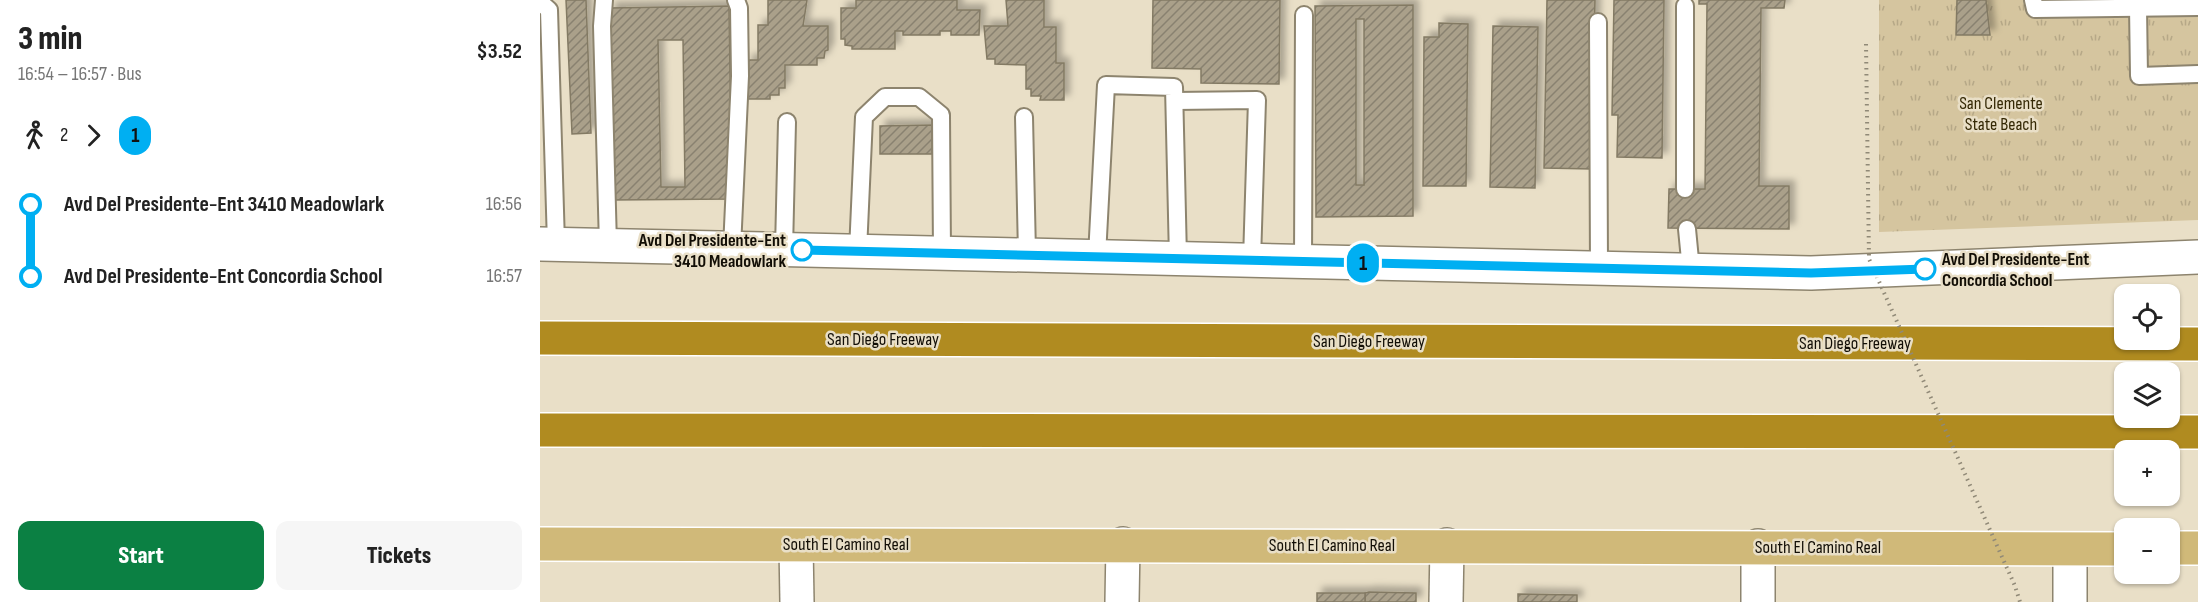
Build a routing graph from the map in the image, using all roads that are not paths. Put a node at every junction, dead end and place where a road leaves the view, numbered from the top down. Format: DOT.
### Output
graph roads {
  1 [pos="604,0"];
  2 [pos="736,0"];
  3 [pos="2033,0"];
  4 [pos="540,2"];
  5 [pos="2128,5"];
  6 [pos="1685,6"];
  7 [pos="2198,7"];
  8 [pos="1304,15"];
  9 [pos="1598,22"];
  10 [pos="2198,74"];
  11 [pos="1175,101"];
  12 [pos="1024,117"];
  13 [pos="788,122"];
  14 [pos="547,158"];
  15 [pos="1685,189"];
  16 [pos="1687,228"];
  17 [pos="548,244"];
  18 [pos="608,245"];
  19 [pos="732,248"];
  20 [pos="784,249"];
  21 [pos="858,250"];
  22 [pos="942,253"];
  23 [pos="1027,254"];
  24 [pos="1097,256"];
  25 [pos="2198,257"];
  26 [pos="1178,258"];
  27 [pos="1252,260"];
  28 [pos="1302,261"];
  29 [pos="1599,268"];
  30 [pos="1691,270"];
  31 [pos="540,338"];
  32 [pos="2198,344"];
  33 [pos="540,430"];
  34 [pos="2198,432"];
  35 [pos="540,544"];
  36 [pos="1123,544"];
  37 [pos="795,545"];
  38 [pos="1447,545"];
  39 [pos="1758,546"];
  40 [pos="2180,548"];
  41 [pos="2198,548"];
  42 [pos="2070,549"];
  43 [pos="2114,549"];
  44 [pos="797,602"];
  45 [pos="1122,602"];
  46 [pos="1446,602"];
  47 [pos="1758,602"];
  48 [pos="2070,602"];
  1 -- 18 [label="lane"];
  2 -- 19 [label="lane"];
  3 -- 5 [label="lane"];
  4 -- 14 [label="lane"];
  5 -- 7 [label="lane"];
  5 -- 10 [label="lane"];
  6 -- 15 [label="lane"];
  8 -- 28 [label="lane"];
  9 -- 29 [label="lane"];
  11 -- 24 [label="lane"];
  11 -- 26 [label="lane"];
  11 -- 27 [label="lane"];
  12 -- 23 [label="lane"];
  13 -- 20 [label="lane"];
  14 -- 17 [label="lane"];
  16 -- 30 [label="lane"];
  17 -- 18 [label="street"];
  18 -- 19 [label="street"];
  19 -- 20 [label="street"];
  20 -- 21 [label="street"];
  21 -- 22 [label="street"];
  21 -- 22 [label="lane"];
  22 -- 23 [label="street"];
  23 -- 24 [label="street"];
  24 -- 26 [label="street"];
  25 -- 30 [label="street"];
  26 -- 27 [label="street"];
  27 -- 28 [label="street"];
  28 -- 29 [label="street"];
  29 -- 30 [label="street"];
  31 -- 32 [label="highway, San Diego Freeway"];
  33 -- 34 [label="highway"];
  35 -- 37 [label="main road, South El Camino Real"];
  36 -- 37 [label="main road, South El Camino Real"];
  36 -- 38 [label="main road, South El Camino Real"];
  36 -- 45 [label="street"];
  37 -- 44 [label="street"];
  38 -- 39 [label="main road, South El Camino Real"];
  38 -- 46 [label="street"];
  39 -- 42 [label="main road, South El Camino Real"];
  39 -- 47 [label="street"];
  40 -- 41 [label="main road"];
  42 -- 43 [label="main road, South El Camino Real"];
  42 -- 48 [label="street"];
}
